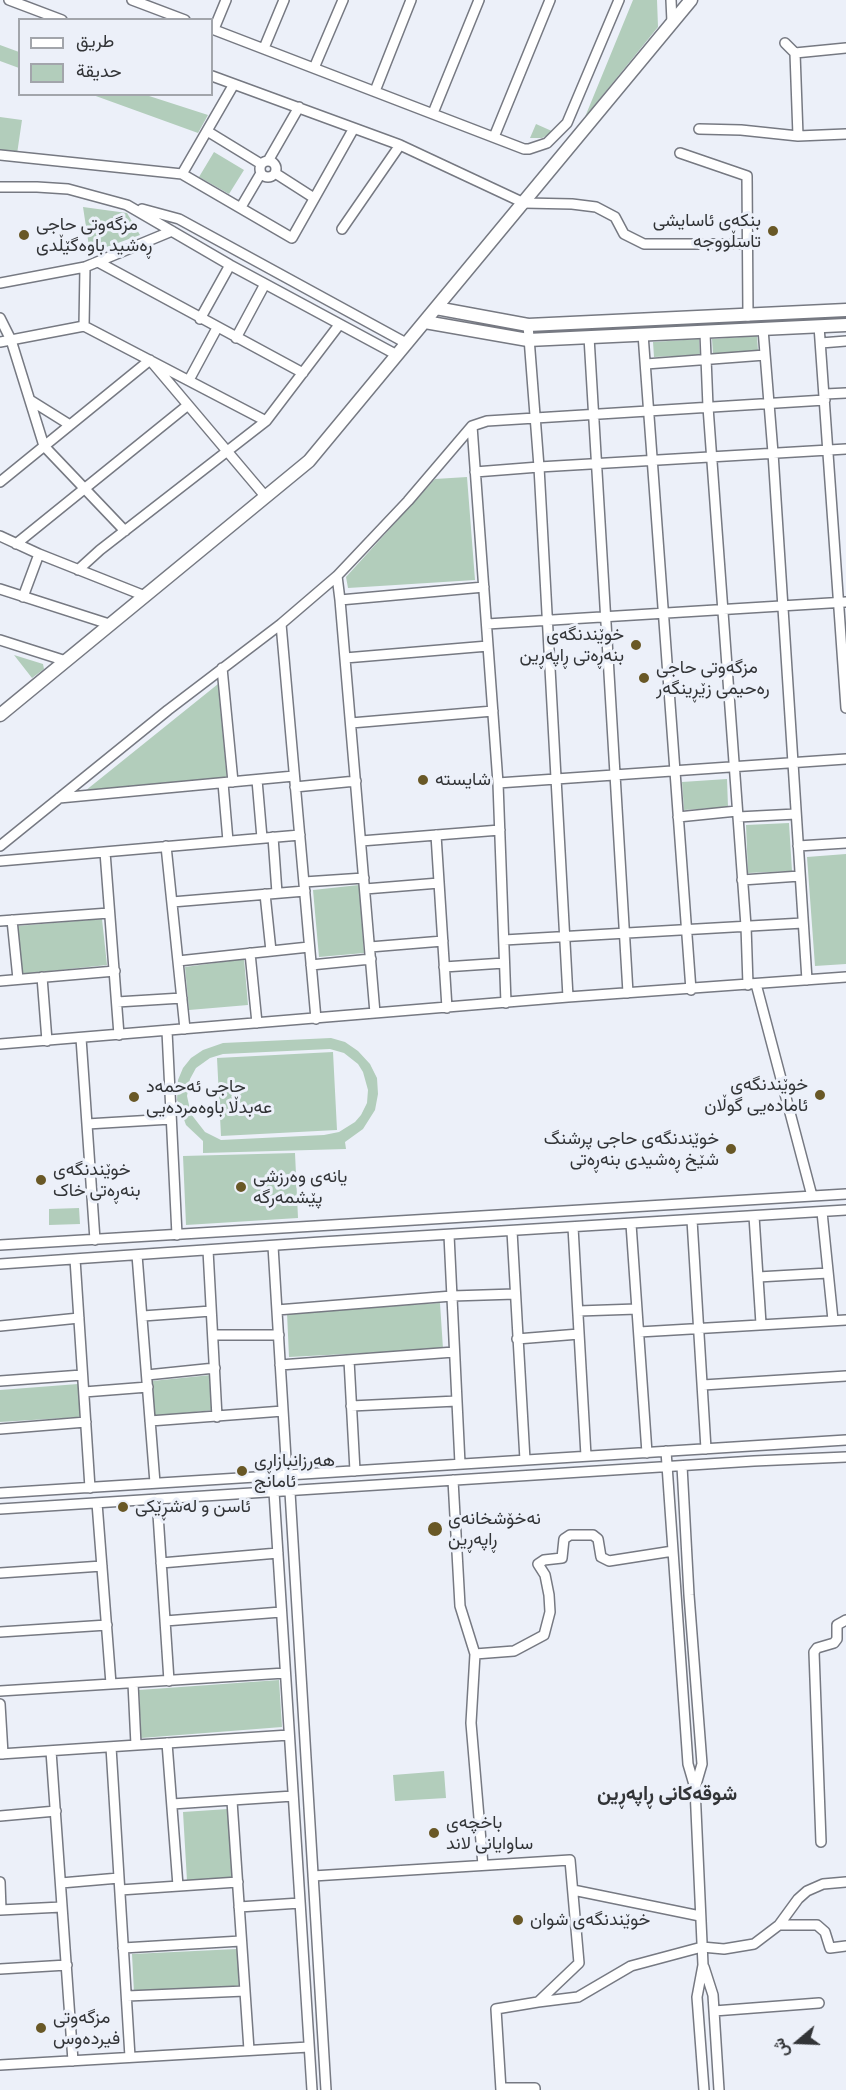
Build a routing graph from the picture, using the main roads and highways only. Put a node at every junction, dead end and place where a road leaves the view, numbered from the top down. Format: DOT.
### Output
graph roads {
  1 [pos="691,0"];
  2 [pos="436,308"];
  3 [pos="846,310"];
  4 [pos="425,322"];
  5 [pos="846,325"];
  6 [pos="0,715"];
  1 -- 2 [label="main road"];
  2 -- 3 [label="main road"];
  2 -- 4 [label="main road"];
  4 -- 5 [label="main road"];
  4 -- 6 [label="main road"];
}
